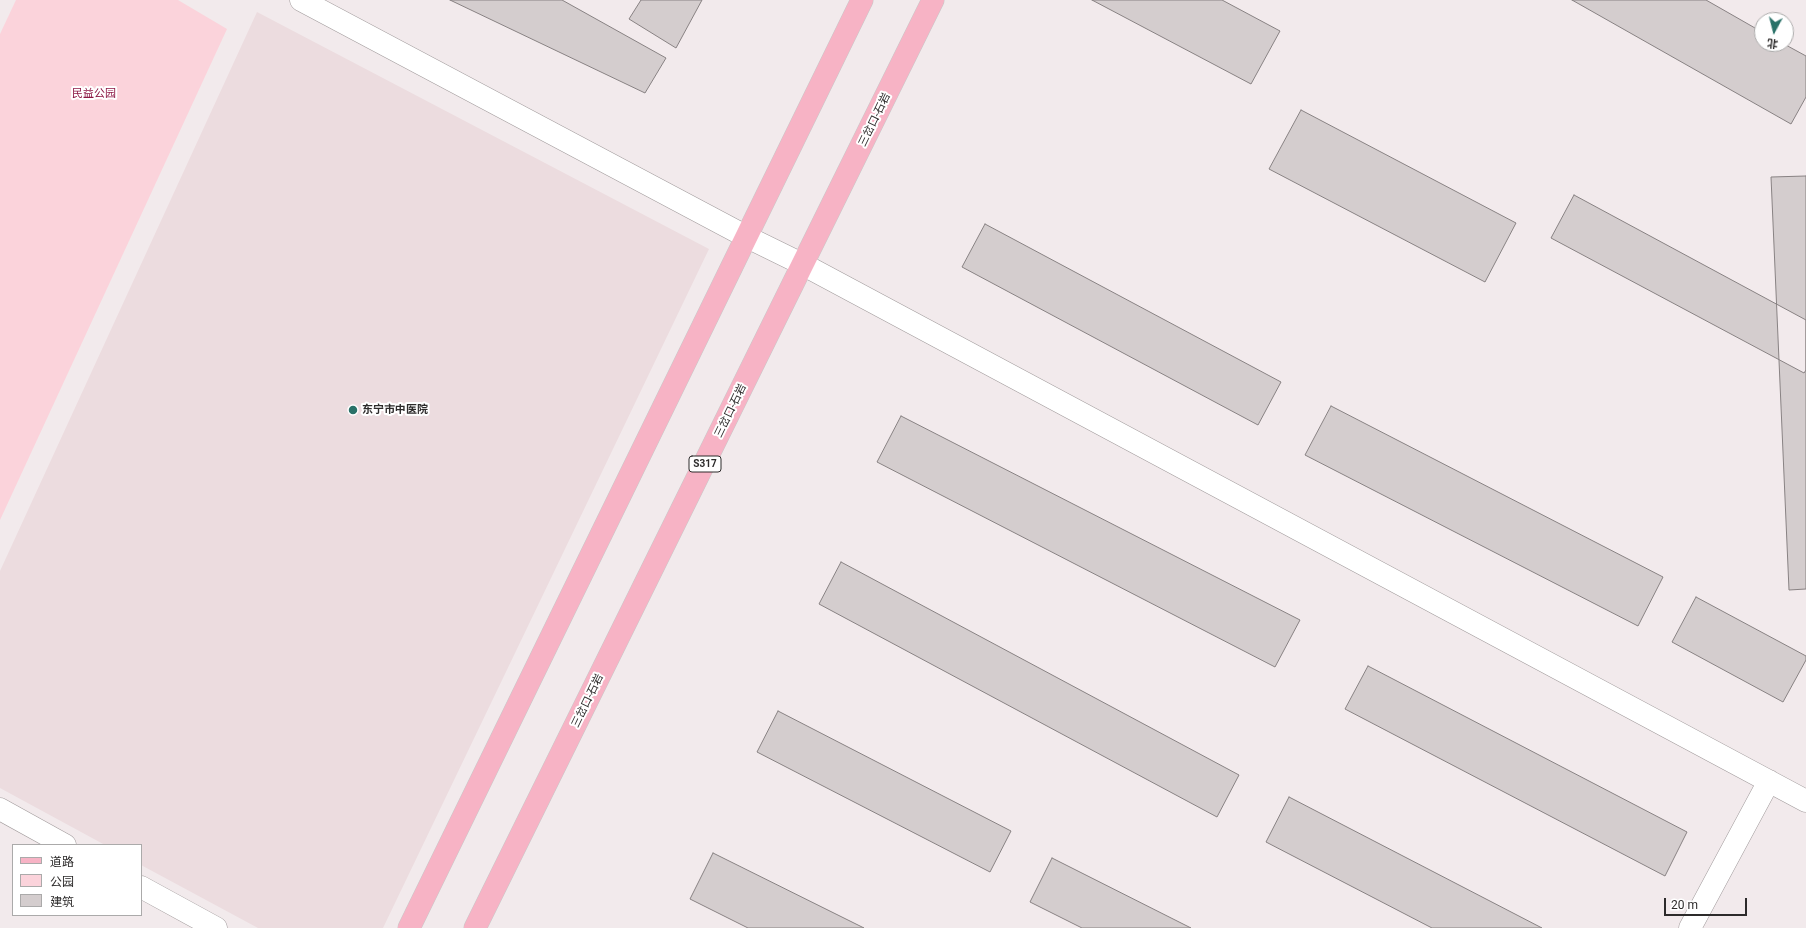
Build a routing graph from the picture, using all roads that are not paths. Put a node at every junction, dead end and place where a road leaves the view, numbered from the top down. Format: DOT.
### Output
graph roads {
  1 [pos="301,0"];
  2 [pos="862,0"];
  3 [pos="933,0"];
  4 [pos="747,237"];
  5 [pos="804,265"];
  6 [pos="1769,781"];
  7 [pos="1806,801"];
  8 [pos="0,809"];
  9 [pos="63,844"];
  10 [pos="142,888"];
  11 [pos="216,928"];
  12 [pos="409,928"];
  13 [pos="475,928"];
  14 [pos="1690,928"];
  1 -- 4 [label="street"];
  2 -- 4 [label="main road"];
  3 -- 5 [label="main road, 三岔口-石岩 / S317"];
  4 -- 5 [label="street"];
  4 -- 12 [label="main road"];
  5 -- 6 [label="street"];
  5 -- 13 [label="main road, 三岔口-石岩 / S317"];
  6 -- 7 [label="street"];
  6 -- 14 [label="street"];
  8 -- 9 [label="street"];
  10 -- 11 [label="street"];
}
